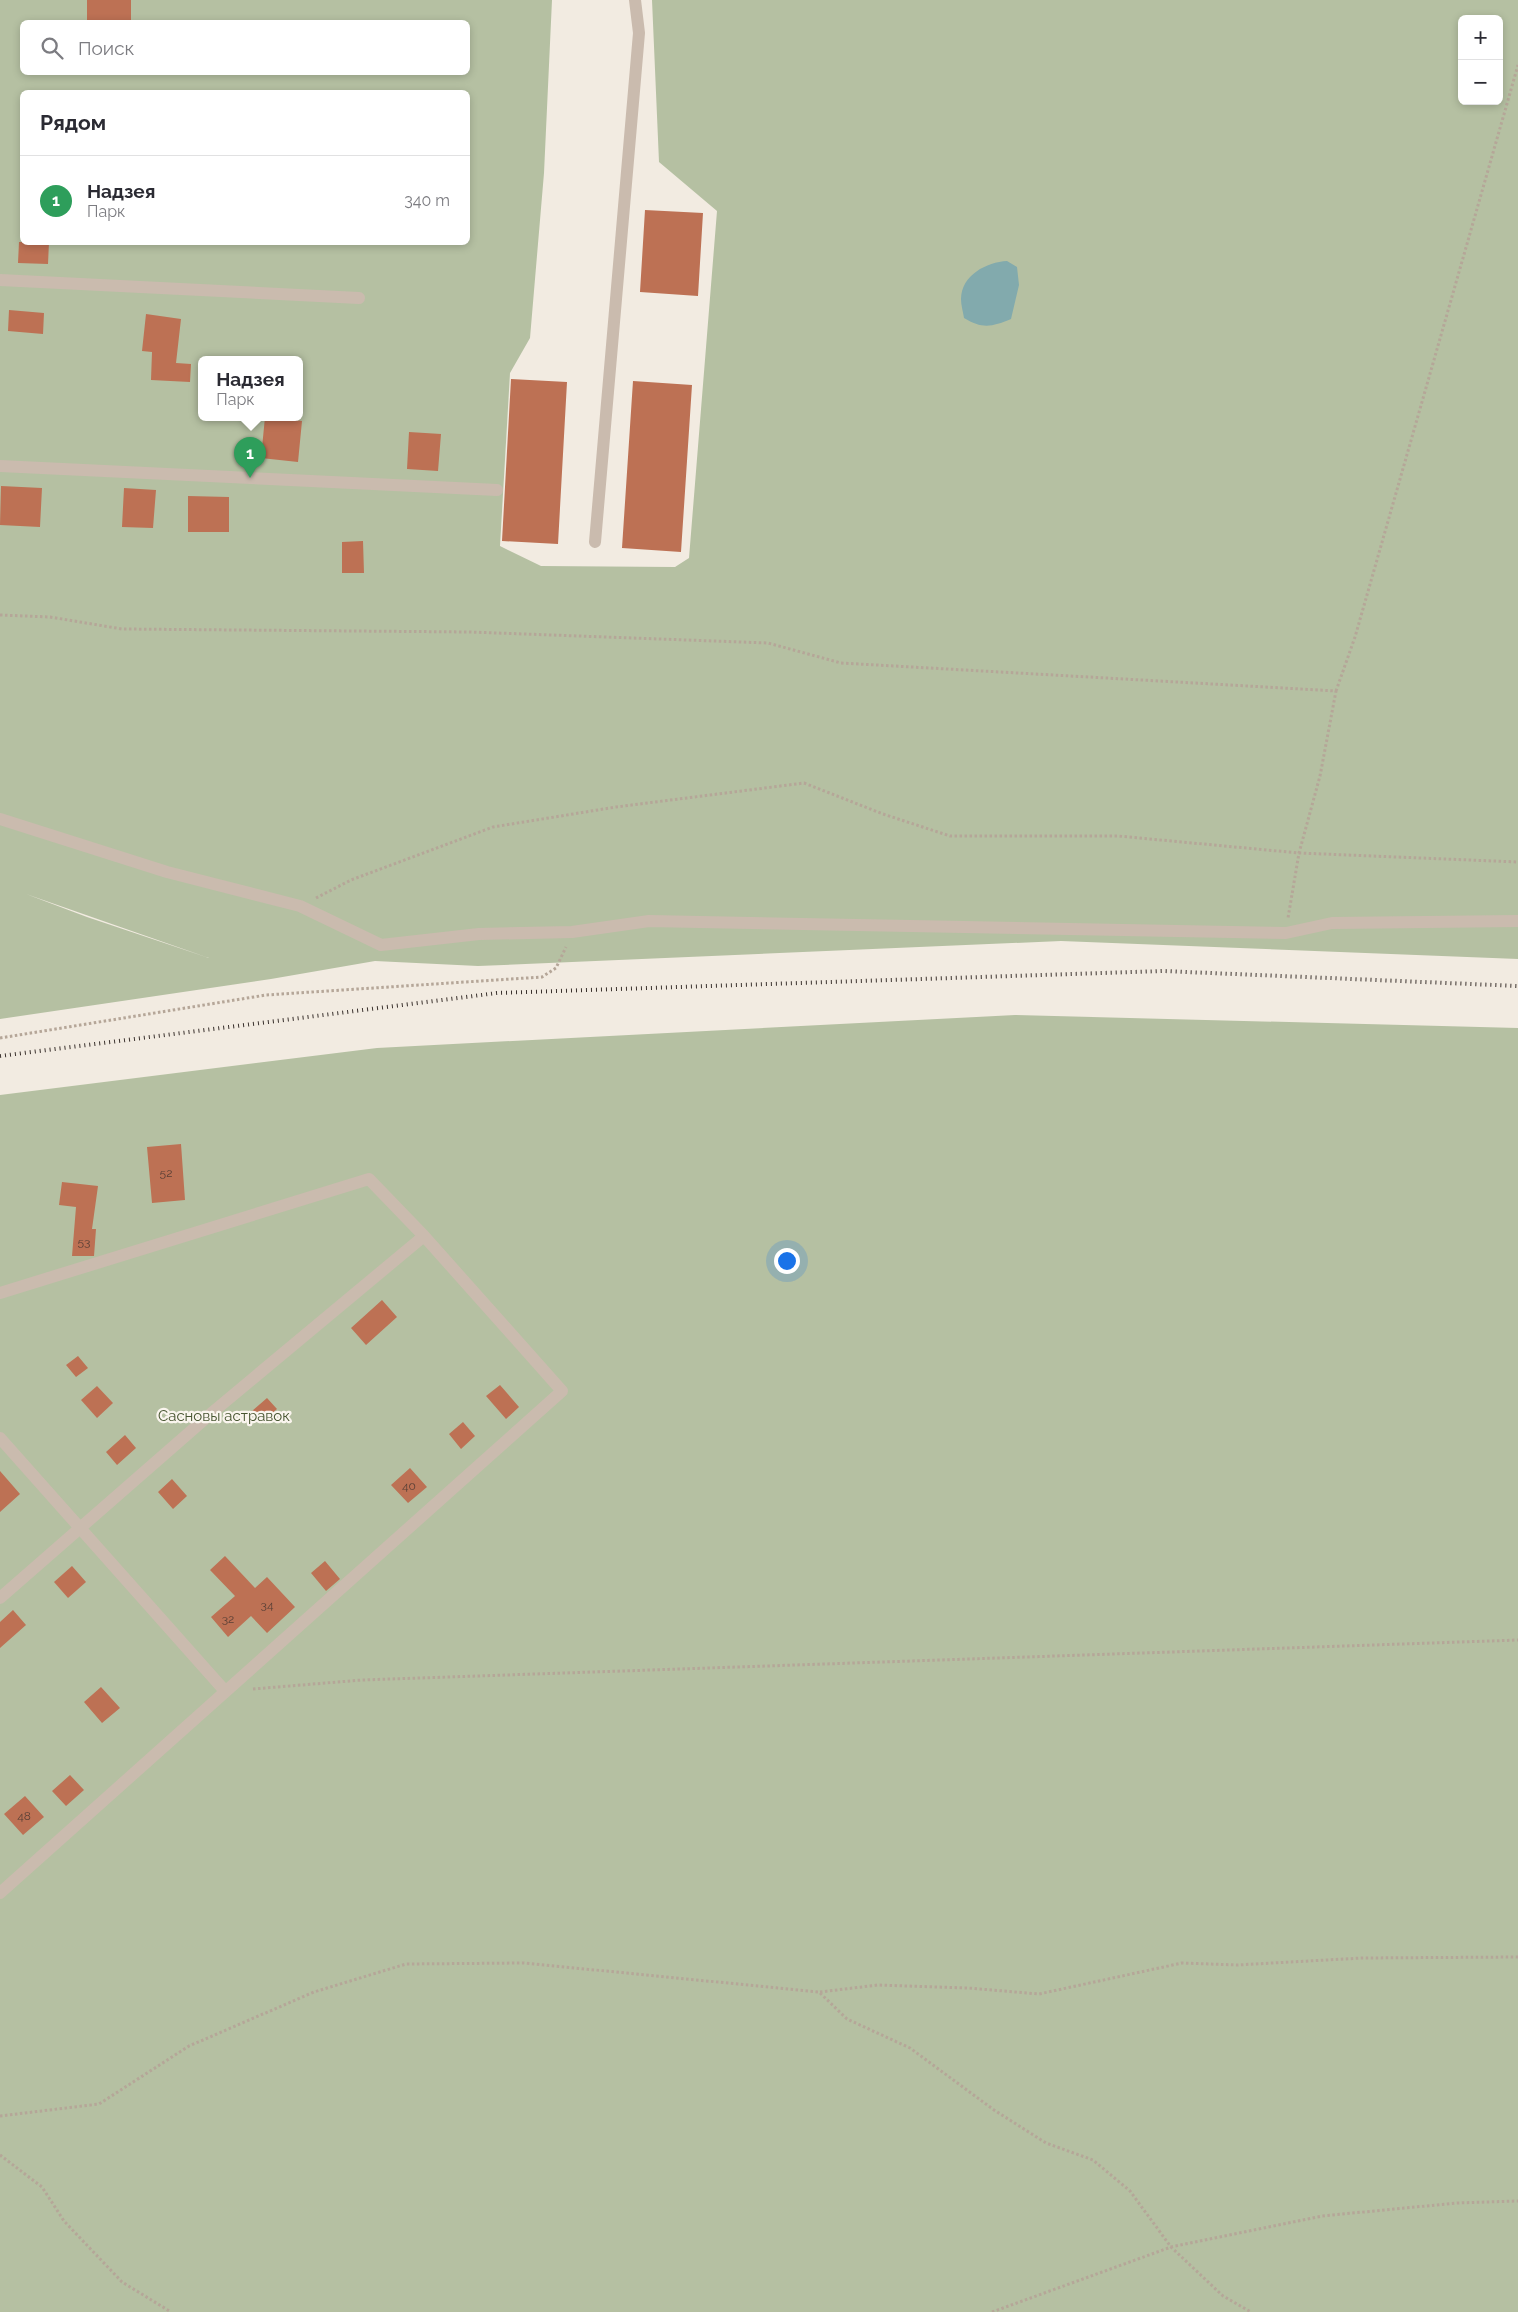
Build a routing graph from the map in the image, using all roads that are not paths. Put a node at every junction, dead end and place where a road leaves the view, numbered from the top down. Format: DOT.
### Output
graph roads {
  1 [pos="635,0"];
  2 [pos="0,280"];
  3 [pos="359,298"];
  4 [pos="0,466"];
  5 [pos="497,490"];
  6 [pos="594,542"];
  7 [pos="0,819"];
  8 [pos="1518,921"];
  9 [pos="424,1236"];
  10 [pos="0,1293"];
  11 [pos="0,1438"];
  12 [pos="80,1529"];
  13 [pos="0,1598"];
  14 [pos="225,1691"];
  15 [pos="0,1892"];
  1 -- 6 [label="street"];
  2 -- 3 [label="street"];
  4 -- 5 [label="street"];
  7 -- 8 [label="street"];
  9 -- 10 [label="street"];
  9 -- 12 [label="street"];
  9 -- 14 [label="street"];
  11 -- 12 [label="street"];
  12 -- 13 [label="street"];
  12 -- 14 [label="street"];
  14 -- 15 [label="street"];
}
